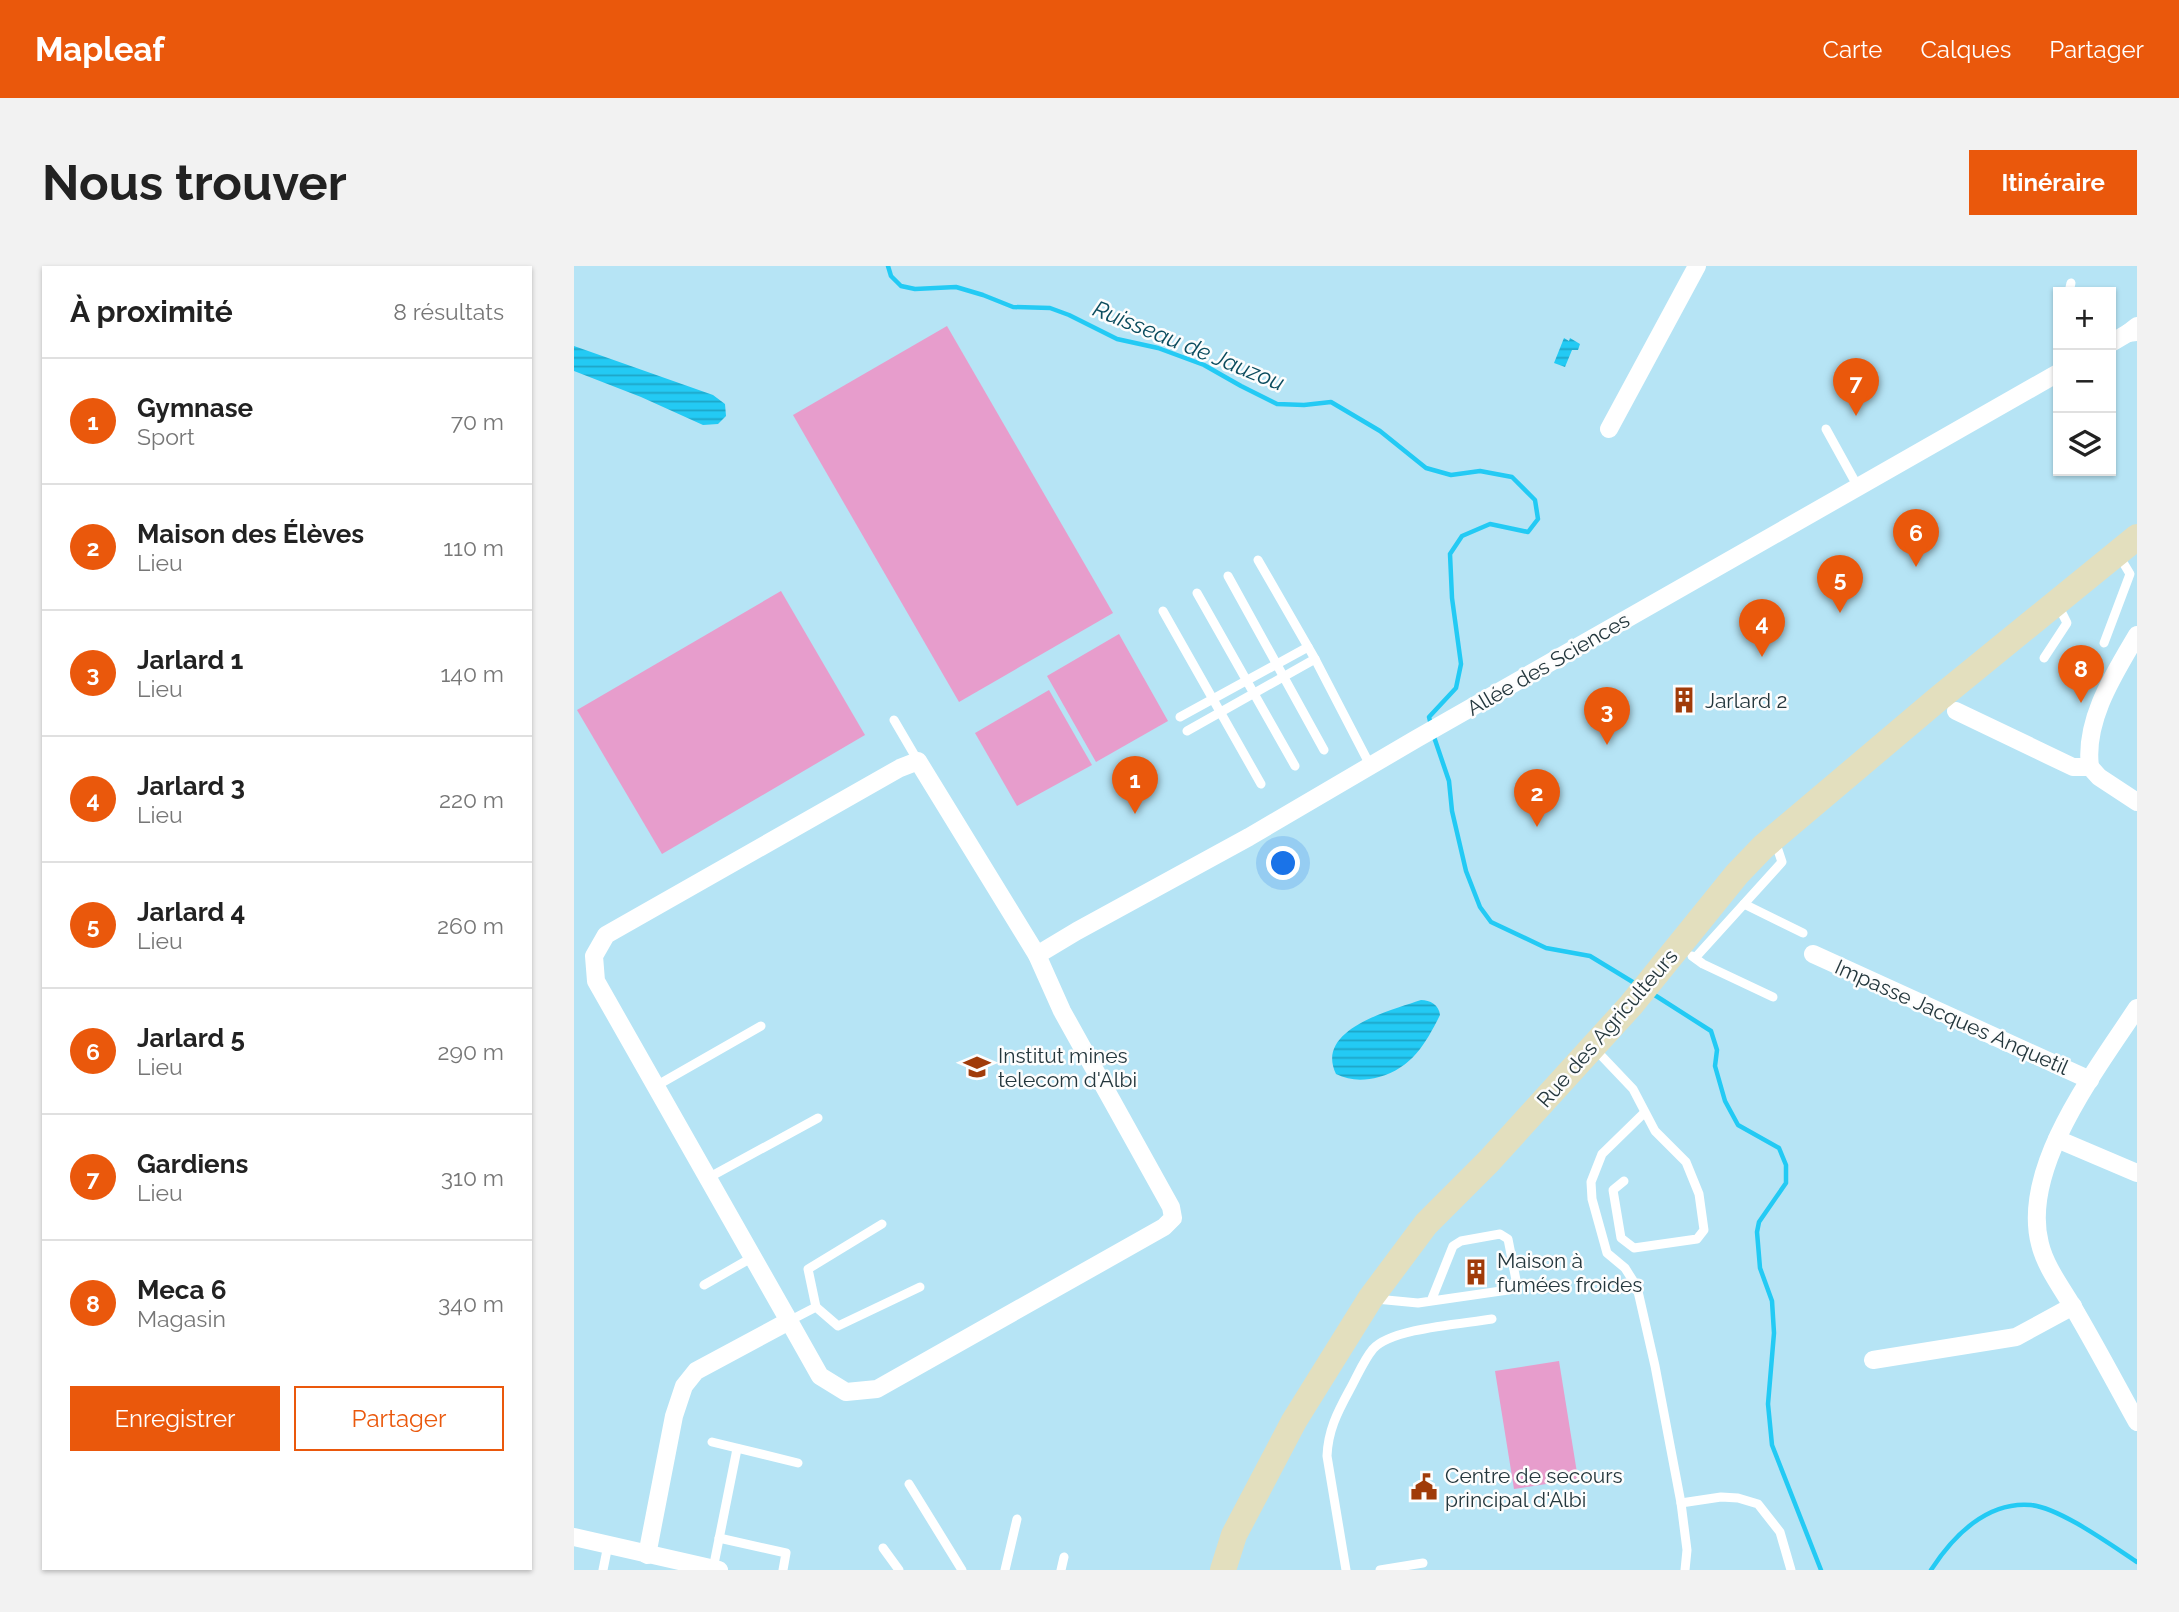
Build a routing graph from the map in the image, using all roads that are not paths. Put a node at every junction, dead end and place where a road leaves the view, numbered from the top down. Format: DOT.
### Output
graph roads {
  1 [pos="1697,266"];
  2 [pos="2134,331"];
  3 [pos="2116,340"];
  4 [pos="2053,376"];
  5 [pos="1609,429"];
  6 [pos="1825,429"];
  7 [pos="1858,487"];
  8 [pos="2128,550"];
  9 [pos="1258,560"];
  10 [pos="1228,576"];
  11 [pos="1197,593"];
  12 [pos="2057,602"];
  13 [pos="1163,611"];
  14 [pos="2137,635"];
  15 [pos="2104,643"];
  16 [pos="1308,647"];
  17 [pos="2132,654"];
  18 [pos="2045,658"];
  19 [pos="1315,659"];
  20 [pos="1276,665"];
  21 [pos="1283,677"];
  22 [pos="1247,680"];
  23 [pos="1254,693"];
  24 [pos="1213,699"];
  25 [pos="1956,711"];
  26 [pos="1220,712"];
  27 [pos="1180,717"];
  28 [pos="894,720"];
  29 [pos="1187,731"];
  30 [pos="1324,750"];
  31 [pos="918,761"];
  32 [pos="1370,765"];
  33 [pos="1295,766"];
  34 [pos="2090,767"];
  35 [pos="1261,784"];
  36 [pos="2137,803"];
  37 [pos="1773,837"];
  38 [pos="1744,904"];
  39 [pos="1803,933"];
  40 [pos="1687,953"];
  41 [pos="1813,954"];
  42 [pos="1037,955"];
  43 [pos="1773,997"];
  44 [pos="2137,1008"];
  45 [pos="761,1026"];
  46 [pos="1593,1047"];
  47 [pos="2090,1080"];
  48 [pos="656,1086"];
  49 [pos="1644,1113"];
  50 [pos="818,1118"];
  51 [pos="2057,1139"];
  52 [pos="2137,1173"];
  53 [pos="708,1178"];
  54 [pos="1624,1181"];
  55 [pos="882,1224"];
  56 [pos="753,1257"];
  57 [pos="704,1285"];
  58 [pos="920,1287"];
  59 [pos="1370,1299"];
  60 [pos="1431,1301"];
  61 [pos="816,1307"];
  62 [pos="2073,1307"];
  63 [pos="1492,1319"];
  64 [pos="789,1321"];
  65 [pos="1873,1360"];
  66 [pos="2137,1422"];
  67 [pos="712,1443"];
  68 [pos="737,1449"];
  69 [pos="798,1463"];
  70 [pos="909,1484"];
  71 [pos="1681,1503"];
  72 [pos="1017,1519"];
  73 [pos="574,1537"];
  74 [pos="719,1538"];
  75 [pos="608,1545"];
  76 [pos="883,1548"];
  77 [pos="647,1555"];
  78 [pos="1064,1557"];
  79 [pos="1423,1563"];
  80 [pos="682,1566"];
  81 [pos="716,1569"];
  82 [pos="1394,1569"];
  83 [pos="603,1570"];
  84 [pos="783,1570"];
  85 [pos="899,1570"];
  86 [pos="962,1570"];
  87 [pos="1006,1570"];
  88 [pos="1061,1570"];
  89 [pos="1223,1570"];
  90 [pos="1346,1570"];
  91 [pos="1380,1570"];
  92 [pos="1685,1570"];
  93 [pos="1791,1570"];
  1 -- 5 [label="street"];
  2 -- 3 [label="street"];
  4 -- 7 [label="street, Allée des Sciences"];
  6 -- 7 [label="lane"];
  7 -- 32 [label="street, Allée des Sciences"];
  8 -- 12 [label="street, Rue des Agriculteurs"];
  8 -- 15 [label="lane"];
  9 -- 16 [label="lane"];
  10 -- 20 [label="lane"];
  11 -- 22 [label="lane"];
  12 -- 18 [label="lane"];
  12 -- 37 [label="street, Rue des Agriculteurs"];
  13 -- 24 [label="lane"];
  14 -- 17 [label="street"];
  16 -- 19 [label="lane"];
  16 -- 20 [label="lane"];
  17 -- 34 [label="street"];
  19 -- 21 [label="lane"];
  19 -- 32 [label="lane"];
  20 -- 21 [label="lane"];
  20 -- 22 [label="lane"];
  21 -- 23 [label="lane"];
  21 -- 30 [label="lane"];
  22 -- 23 [label="lane"];
  22 -- 24 [label="lane"];
  23 -- 26 [label="lane"];
  23 -- 33 [label="lane"];
  24 -- 26 [label="lane"];
  24 -- 27 [label="lane"];
  25 -- 34 [label="street"];
  26 -- 29 [label="lane"];
  26 -- 35 [label="lane"];
  28 -- 31 [label="lane"];
  31 -- 42 [label="street"];
  31 -- 48 [label="street"];
  32 -- 42 [label="street, Allée des Sciences"];
  34 -- 36 [label="street"];
  37 -- 38 [label="lane"];
  37 -- 40 [label="street, Rue des Agriculteurs"];
  38 -- 39 [label="lane"];
  38 -- 40 [label="lane"];
  40 -- 43 [label="lane"];
  40 -- 46 [label="street, Rue des Agriculteurs"];
  41 -- 47 [label="street, Impasse Jacques Anquetil"];
  42 -- 64 [label="street"];
  44 -- 47 [label="street"];
  45 -- 48 [label="lane"];
  46 -- 49 [label="lane"];
  46 -- 59 [label="street, Rue des Agriculteurs"];
  47 -- 51 [label="street"];
  48 -- 53 [label="street"];
  49 -- 54 [label="lane"];
  49 -- 71 [label="lane"];
  50 -- 53 [label="lane"];
  51 -- 52 [label="street"];
  51 -- 62 [label="street"];
  53 -- 56 [label="street"];
  55 -- 61 [label="lane"];
  56 -- 57 [label="lane"];
  56 -- 64 [label="street"];
  58 -- 61 [label="lane"];
  59 -- 60 [label="lane"];
  59 -- 89 [label="street, Rue des Agriculteurs"];
  60 -- 60 [label="lane"];
  61 -- 64 [label="lane"];
  62 -- 65 [label="street"];
  62 -- 66 [label="street"];
  63 -- 90 [label="lane"];
  64 -- 77 [label="street"];
  67 -- 68 [label="lane"];
  68 -- 69 [label="lane"];
  68 -- 74 [label="lane"];
  70 -- 86 [label="lane"];
  71 -- 92 [label="lane"];
  71 -- 93 [label="lane"];
  72 -- 87 [label="lane"];
  73 -- 75 [label="street"];
  74 -- 81 [label="lane"];
  74 -- 84 [label="lane"];
  75 -- 77 [label="street"];
  75 -- 83 [label="lane"];
  76 -- 85 [label="lane"];
  77 -- 80 [label="street"];
  78 -- 88 [label="lane"];
  79 -- 82 [label="lane"];
  80 -- 81 [label="street"];
  82 -- 91 [label="lane"];
}
